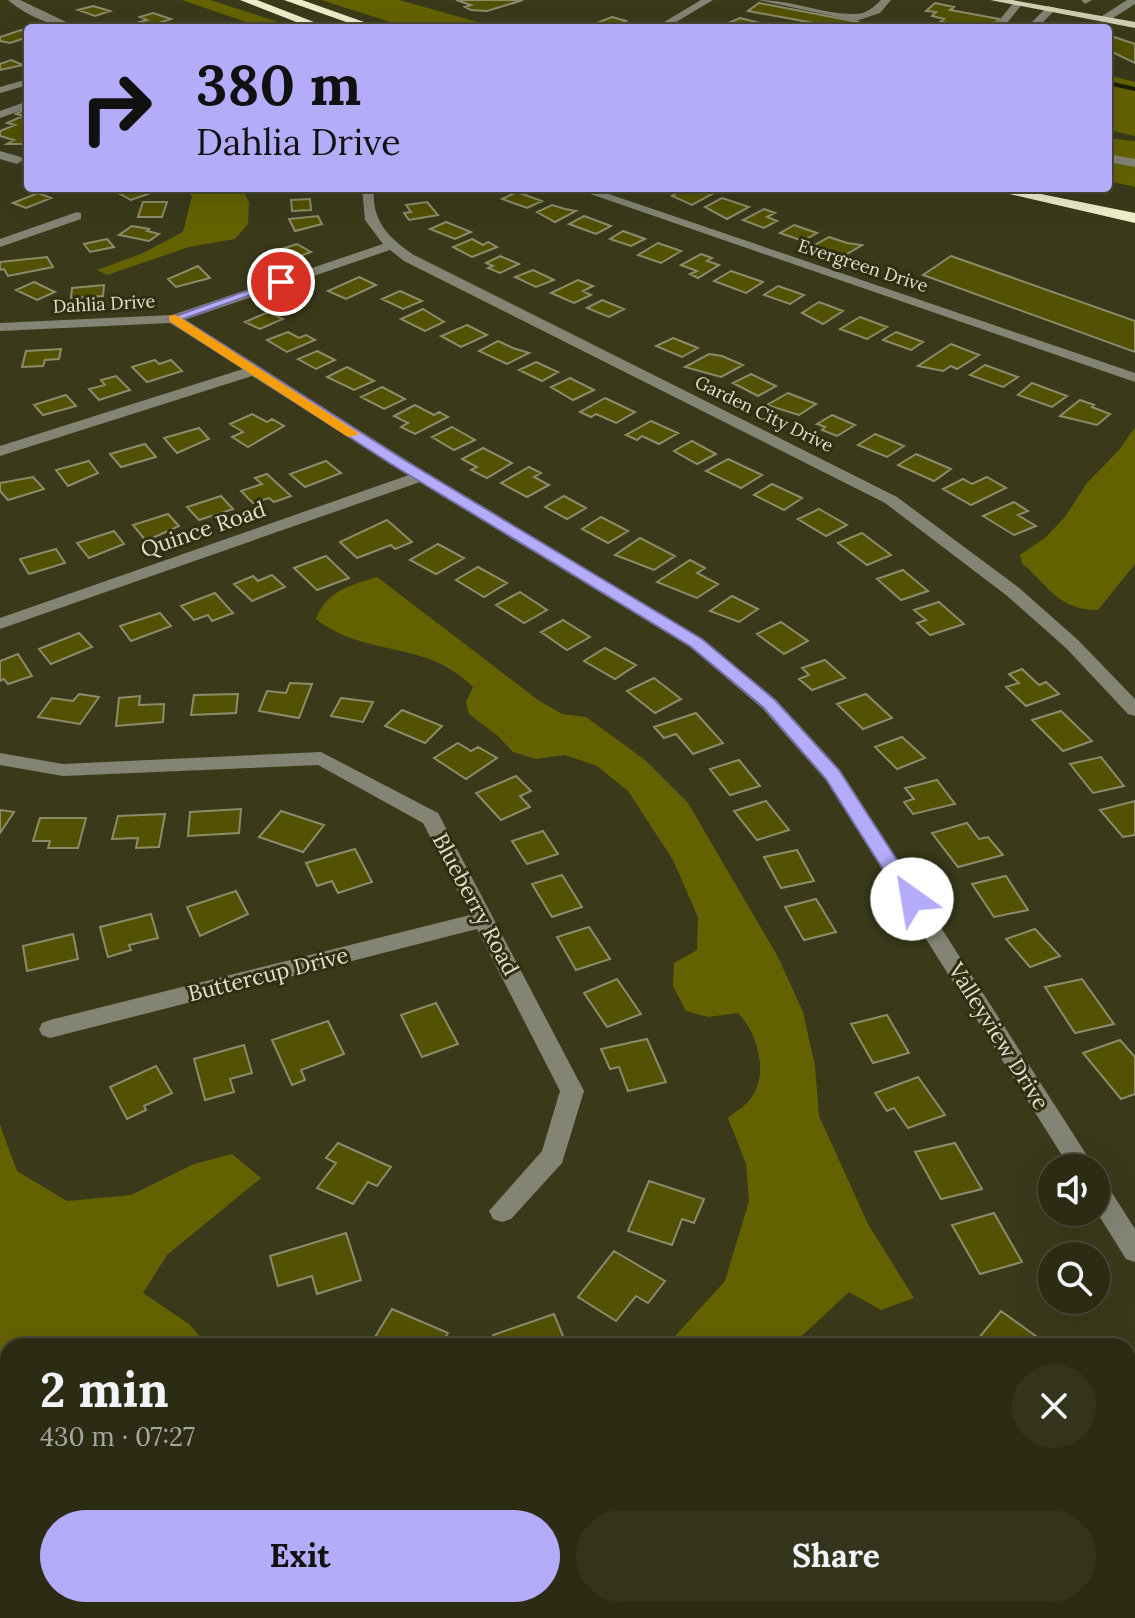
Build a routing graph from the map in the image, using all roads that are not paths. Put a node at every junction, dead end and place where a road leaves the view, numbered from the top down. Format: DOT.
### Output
graph roads {
  1 [pos="13,0"];
  2 [pos="246,0"];
  3 [pos="290,0"];
  4 [pos="708,0"];
  5 [pos="763,0"];
  6 [pos="869,0"];
  7 [pos="885,0"];
  8 [pos="998,0"];
  9 [pos="1134,0"];
  10 [pos="1018,3"];
  11 [pos="1052,8"];
  12 [pos="1106,18"];
  13 [pos="63,24"];
  14 [pos="315,24"];
  15 [pos="363,24"];
  16 [pos="666,24"];
  17 [pos="1001,24"];
  18 [pos="1035,24"];
  19 [pos="1135,25"];
  20 [pos="24,83"];
  21 [pos="0,90"];
  22 [pos="24,106"];
  23 [pos="0,115"];
  24 [pos="0,155"];
  25 [pos="1112,159"];
  26 [pos="17,160"];
  27 [pos="1135,163"];
  28 [pos="368,192"];
  29 [pos="591,192"];
  30 [pos="1009,192"];
  31 [pos="1086,192"];
  32 [pos="1135,202"];
  33 [pos="77,216"];
  34 [pos="1135,218"];
  35 [pos="0,243"];
  36 [pos="390,246"];
  37 [pos="173,319"];
  38 [pos="0,327"];
  39 [pos="252,371"];
  40 [pos="1135,378"];
  41 [pos="0,451"];
  42 [pos="421,476"];
  43 [pos="0,624"];
  44 [pos="1135,710"];
  45 [pos="0,759"];
  46 [pos="485,919"];
  47 [pos="50,1029"];
  48 [pos="1074,1154"];
  49 [pos="502,1211"];
  50 [pos="1110,1211"];
  51 [pos="1135,1251"];
  1 -- 13 [label="street"];
  2 -- 14 [label="highway"];
  3 -- 15 [label="highway"];
  4 -- 16 [label="street"];
  5 -- 7 [label="street"];
  6 -- 7 [label="street"];
  8 -- 10 [label="main road"];
  9 -- 12 [label="street"];
  10 -- 11 [label="main road"];
  10 -- 17 [label="street"];
  11 -- 12 [label="main road"];
  11 -- 18 [label="street"];
  12 -- 19 [label="main road"];
  20 -- 21 [label="street"];
  22 -- 23 [label="street"];
  24 -- 26 [label="street"];
  25 -- 27 [label="street"];
  28 -- 36 [label="street"];
  29 -- 40 [label="street, Evergreen Drive"];
  30 -- 34 [label="highway"];
  31 -- 32 [label="highway"];
  33 -- 35 [label="street"];
  36 -- 37 [label="street, Dahlia Drive"];
  36 -- 44 [label="street, Garden City Drive"];
  37 -- 38 [label="street, Dahlia Drive"];
  37 -- 39 [label="street, Valleyview Drive"];
  39 -- 41 [label="street"];
  39 -- 42 [label="street, Valleyview Drive"];
  42 -- 43 [label="street, Quince Road"];
  42 -- 48 [label="street, Valleyview Drive"];
  45 -- 46 [label="street, Blueberry Road"];
  46 -- 47 [label="street, Buttercup Drive"];
  46 -- 49 [label="street, Blueberry Road"];
  50 -- 51 [label="street"];
}
